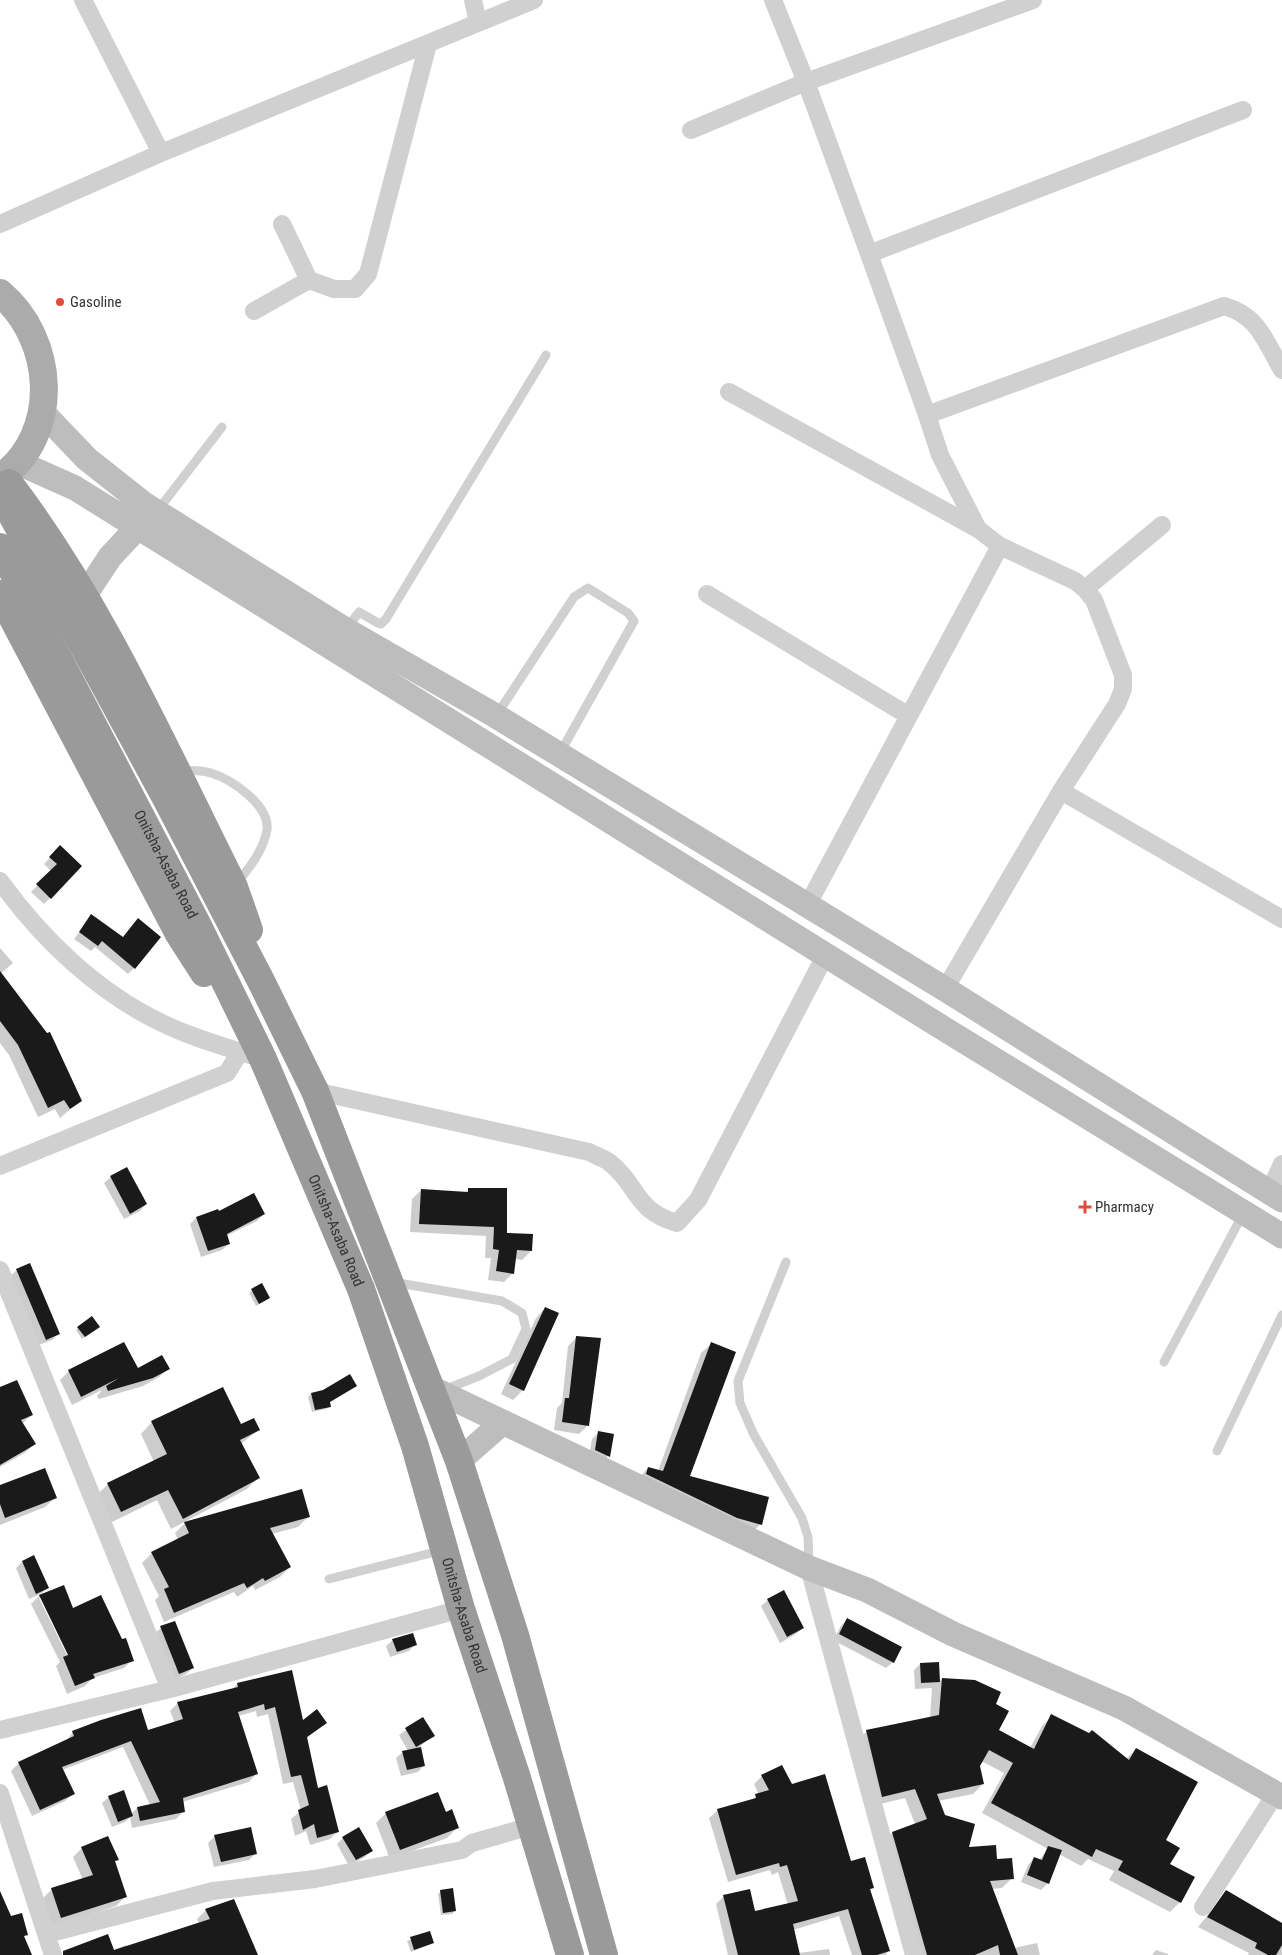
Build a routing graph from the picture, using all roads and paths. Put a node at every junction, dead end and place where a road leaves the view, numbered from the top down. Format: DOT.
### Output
graph roads {
  1 [pos="82,0"];
  2 [pos="473,0"];
  3 [pos="534,0"];
  4 [pos="773,0"];
  5 [pos="1033,0"];
  6 [pos="478,23"];
  7 [pos="428,44"];
  8 [pos="806,82"];
  9 [pos="1243,110"];
  10 [pos="691,130"];
  11 [pos="161,153"];
  12 [pos="0,224"];
  13 [pos="282,224"];
  14 [pos="869,254"];
  15 [pos="309,280"];
  16 [pos="0,293"];
  17 [pos="254,311"];
  18 [pos="546,355"];
  19 [pos="1282,370"];
  20 [pos="729,392"];
  21 [pos="42,412"];
  22 [pos="927,415"];
  23 [pos="222,428"];
  24 [pos="5,477"];
  25 [pos="156,512"];
  26 [pos="1162,525"];
  27 [pos="136,528"];
  28 [pos="978,529"];
  29 [pos="1000,546"];
  30 [pos="0,547"];
  31 [pos="1085,589"];
  32 [pos="0,594"];
  33 [pos="707,594"];
  34 [pos="85,595"];
  35 [pos="346,630"];
  36 [pos="496,716"];
  37 [pos="909,716"];
  38 [pos="559,754"];
  39 [pos="175,770"];
  40 [pos="1061,791"];
  41 [pos="0,881"];
  42 [pos="234,887"];
  43 [pos="807,906"];
  44 [pos="1282,919"];
  45 [pos="826,954"];
  46 [pos="262,983"];
  47 [pos="945,988"];
  48 [pos="240,1013"];
  49 [pos="252,1056"];
  50 [pos="314,1091"];
  51 [pos="1282,1164"];
  52 [pos="0,1166"];
  53 [pos="1276,1196"];
  54 [pos="1243,1214"];
  55 [pos="1282,1236"];
  56 [pos="786,1262"];
  57 [pos="0,1270"];
  58 [pos="391,1281"];
  59 [pos="1282,1315"];
  60 [pos="1164,1362"];
  61 [pos="434,1390"];
  62 [pos="503,1422"];
  63 [pos="1217,1450"];
  64 [pos="460,1462"];
  65 [pos="444,1550"];
  66 [pos="809,1568"];
  67 [pos="329,1579"];
  68 [pos="461,1609"];
  69 [pos="170,1689"];
  70 [pos="0,1730"];
  71 [pos="552,1762"];
  72 [pos="517,1778"];
  73 [pos="0,1793"];
  74 [pos="1279,1795"];
  75 [pos="531,1826"];
  76 [pos="1203,1907"];
  77 [pos="47,1934"];
  78 [pos="53,1955"];
  79 [pos="570,1955"];
  80 [pos="604,1955"];
  81 [pos="914,1955"];
  1 -- 11 [label="street"];
  2 -- 6 [label="street"];
  3 -- 6 [label="street"];
  4 -- 8 [label="street"];
  5 -- 8 [label="street"];
  6 -- 7 [label="street"];
  7 -- 11 [label="street"];
  7 -- 15 [label="street"];
  8 -- 10 [label="street"];
  8 -- 14 [label="street"];
  9 -- 14 [label="street"];
  11 -- 12 [label="street"];
  13 -- 15 [label="street"];
  14 -- 22 [label="street"];
  15 -- 17 [label="street"];
  16 -- 21 [label="main road"];
  18 -- 35 [label="lane"];
  19 -- 22 [label="street"];
  20 -- 28 [label="street"];
  21 -- 24 [label="main road"];
  21 -- 25 [label="main road"];
  22 -- 28 [label="street"];
  23 -- 25 [label="lane"];
  24 -- 27 [label="main road"];
  24 -- 34 [label="highway"];
  24 -- 46 [label="highway"];
  25 -- 35 [label="main road"];
  26 -- 31 [label="street"];
  27 -- 34 [label="main road"];
  27 -- 45 [label="main road"];
  28 -- 29 [label="street"];
  29 -- 31 [label="street"];
  29 -- 37 [label="street"];
  30 -- 48 [label="highway, Onitsha-Asaba Road"];
  31 -- 40 [label="street"];
  32 -- 48 [label="highway"];
  33 -- 37 [label="street"];
  34 -- 39 [label="highway"];
  35 -- 36 [label="main road"];
  36 -- 38 [label="main road"];
  36 -- 38 [label="lane"];
  37 -- 43 [label="street"];
  38 -- 43 [label="main road"];
  39 -- 42 [label="highway"];
  39 -- 42 [label="lane"];
  40 -- 44 [label="street"];
  40 -- 47 [label="street"];
  41 -- 49 [label="street"];
  42 -- 46 [label="highway"];
  43 -- 47 [label="main road"];
  45 -- 50 [label="street"];
  45 -- 54 [label="main road"];
  46 -- 50 [label="highway"];
  47 -- 53 [label="main road"];
  48 -- 49 [label="highway, Onitsha-Asaba Road"];
  49 -- 52 [label="street"];
  49 -- 65 [label="highway, Onitsha-Asaba Road"];
  50 -- 58 [label="highway"];
  51 -- 53 [label="street"];
  54 -- 55 [label="main road"];
  54 -- 60 [label="lane"];
  56 -- 66 [label="lane"];
  57 -- 69 [label="street"];
  58 -- 61 [label="highway"];
  58 -- 61 [label="lane"];
  59 -- 63 [label="lane"];
  61 -- 62 [label="main road"];
  61 -- 64 [label="highway"];
  62 -- 64 [label="main road"];
  62 -- 66 [label="main road"];
  64 -- 71 [label="highway"];
  65 -- 67 [label="lane"];
  65 -- 68 [label="highway, Onitsha-Asaba Road"];
  66 -- 74 [label="main road"];
  66 -- 81 [label="street"];
  68 -- 69 [label="street"];
  68 -- 72 [label="highway, Onitsha-Asaba Road"];
  69 -- 70 [label="street"];
  71 -- 72 [label="highway"];
  71 -- 80 [label="highway"];
  72 -- 75 [label="highway, Onitsha-Asaba Road"];
  73 -- 77 [label="street"];
  74 -- 76 [label="street"];
  75 -- 77 [label="street"];
  75 -- 79 [label="highway, Onitsha-Asaba Road"];
  77 -- 78 [label="street"];
}
